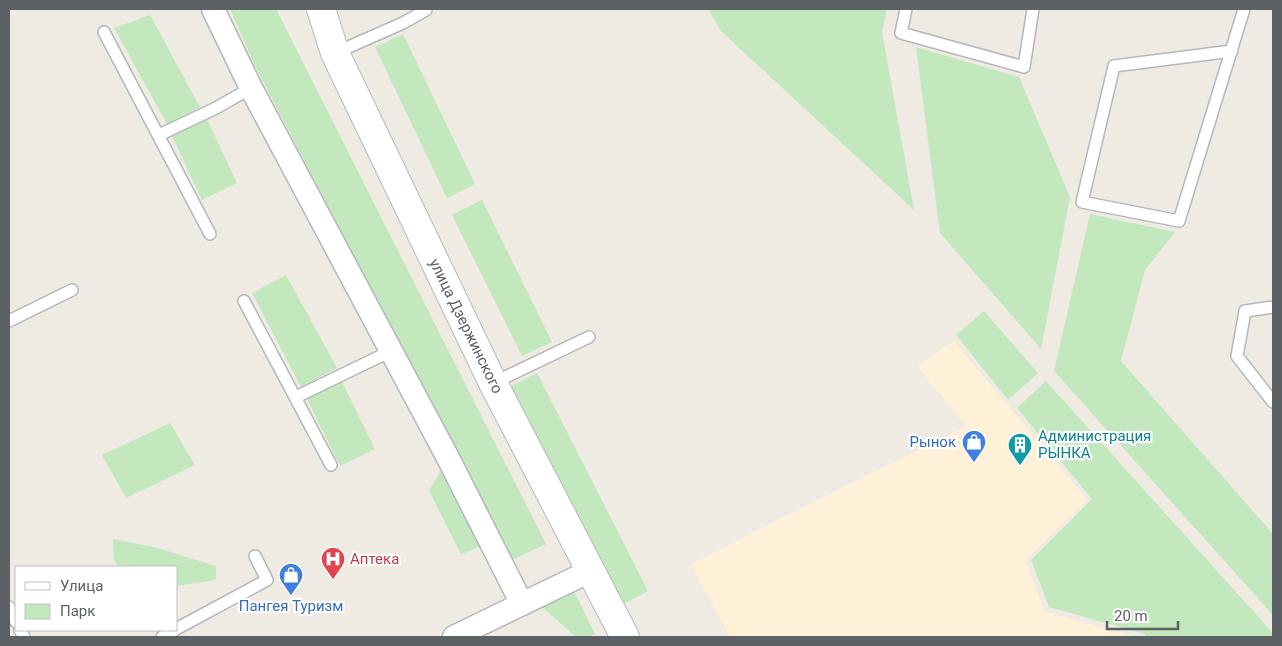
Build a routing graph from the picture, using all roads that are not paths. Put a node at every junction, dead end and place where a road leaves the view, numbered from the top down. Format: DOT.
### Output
graph roads {
  1 [pos="213,9"];
  2 [pos="321,9"];
  3 [pos="906,9"];
  4 [pos="1033,9"];
  5 [pos="1244,9"];
  6 [pos="426,10"];
  7 [pos="104,32"];
  8 [pos="1232,51"];
  9 [pos="335,53"];
  10 [pos="251,88"];
  11 [pos="159,135"];
  12 [pos="210,234"];
  13 [pos="72,290"];
  14 [pos="244,302"];
  15 [pos="1273,307"];
  16 [pos="9,321"];
  17 [pos="589,337"];
  18 [pos="392,352"];
  19 [pos="493,383"];
  20 [pos="296,397"];
  21 [pos="1273,402"];
  22 [pos="331,465"];
  23 [pos="255,556"];
  24 [pos="590,571"];
  25 [pos="522,604"];
  26 [pos="9,607"];
  27 [pos="15,620"];
  28 [pos="178,629"];
  29 [pos="174,631"];
  30 [pos="162,637"];
  31 [pos="454,637"];
  32 [pos="624,637"];
  1 -- 10 [label="street"];
  2 -- 9 [label="street, улица Дзержинского"];
  3 -- 4 [label="lane"];
  5 -- 8 [label="lane"];
  6 -- 9 [label="lane"];
  7 -- 11 [label="lane"];
  8 -- 8 [label="lane"];
  9 -- 19 [label="street, улица Дзержинского"];
  10 -- 11 [label="lane"];
  10 -- 18 [label="street"];
  11 -- 12 [label="lane"];
  13 -- 16 [label="lane"];
  14 -- 20 [label="lane"];
  15 -- 21 [label="lane"];
  17 -- 19 [label="lane"];
  18 -- 20 [label="lane"];
  18 -- 25 [label="street"];
  19 -- 24 [label="street, улица Дзержинского"];
  20 -- 22 [label="lane"];
  23 -- 28 [label="lane"];
  24 -- 25 [label="street"];
  24 -- 32 [label="street, улица Дзержинского"];
  25 -- 31 [label="street"];
  26 -- 27 [label="lane"];
  29 -- 30 [label="lane"];
}
